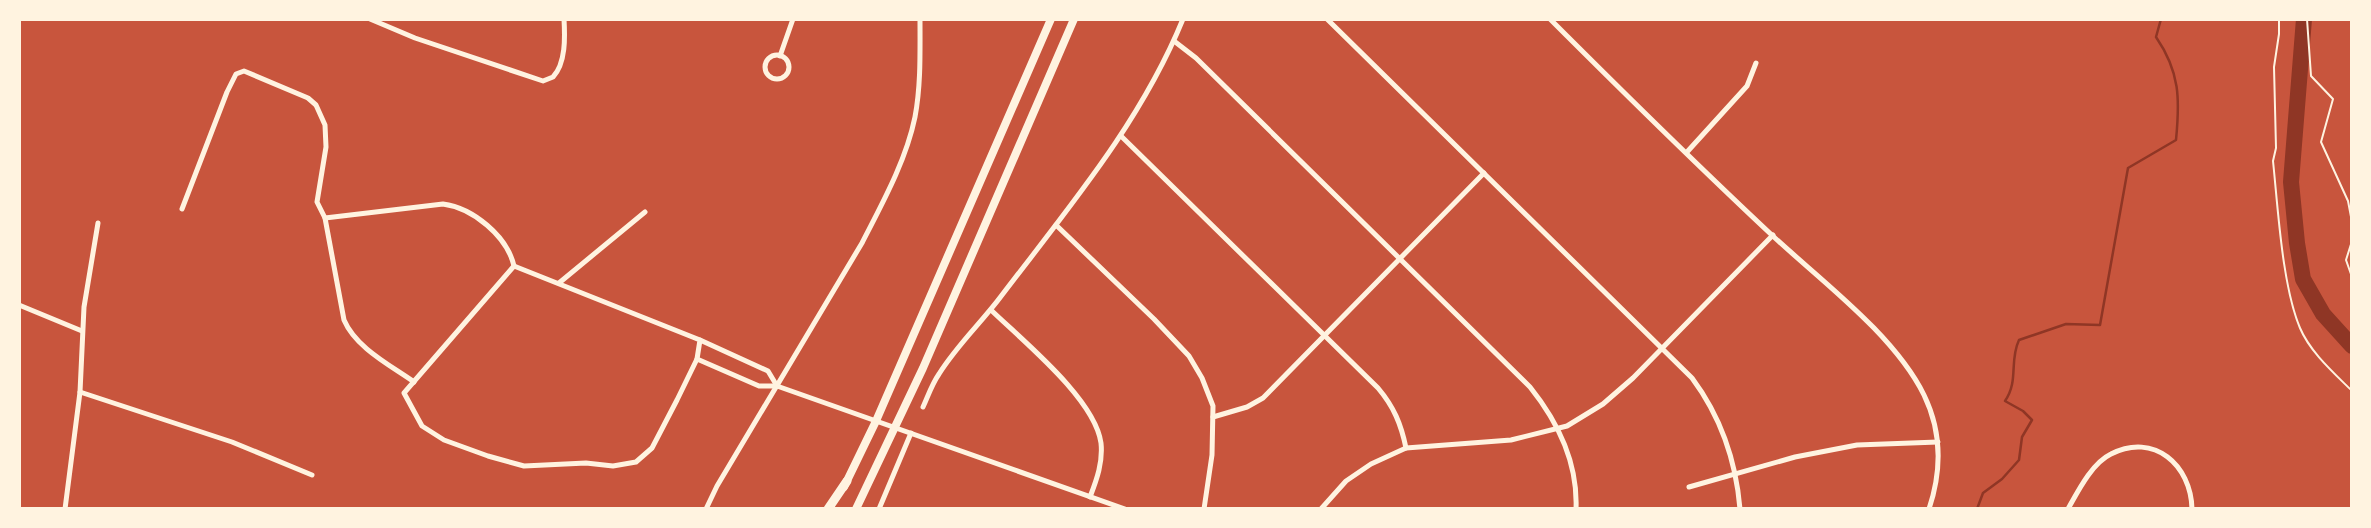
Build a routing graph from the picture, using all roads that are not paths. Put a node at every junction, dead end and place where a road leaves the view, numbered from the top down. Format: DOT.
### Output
graph roads {
  1 [pos="370,19"];
  2 [pos="564,19"];
  3 [pos="920,19"];
  4 [pos="1051,19"];
  5 [pos="1074,19"];
  6 [pos="1183,19"];
  7 [pos="1327,19"];
  8 [pos="1550,19"];
  9 [pos="791,20"];
  10 [pos="1174,41"];
  11 [pos="780,56"];
  12 [pos="1756,63"];
  13 [pos="1121,136"];
  14 [pos="1687,152"];
  15 [pos="1484,173"];
  16 [pos="182,209"];
  17 [pos="645,212"];
  18 [pos="325,218"];
  19 [pos="98,223"];
  20 [pos="1056,225"];
  21 [pos="1773,236"];
  22 [pos="1400,259"];
  23 [pos="514,266"];
  24 [pos="559,283"];
  25 [pos="19,305"];
  26 [pos="991,310"];
  27 [pos="82,331"];
  28 [pos="1325,336"];
  29 [pos="700,340"];
  30 [pos="1662,348"];
  31 [pos="697,359"];
  32 [pos="414,382"];
  33 [pos="777,386"];
  34 [pos="80,392"];
  35 [pos="923,407"];
  36 [pos="1213,417"];
  37 [pos="876,421"];
  38 [pos="895,428"];
  39 [pos="1558,428"];
  40 [pos="911,433"];
  41 [pos="1938,442"];
  42 [pos="1406,448"];
  43 [pos="1736,473"];
  44 [pos="312,475"];
  45 [pos="847,481"];
  46 [pos="1689,487"];
  47 [pos="1090,497"];
  48 [pos="65,509"];
  49 [pos="706,509"];
  50 [pos="828,509"];
  51 [pos="833,509"];
  52 [pos="856,509"];
  53 [pos="879,509"];
  54 [pos="1125,509"];
  55 [pos="1205,509"];
  56 [pos="1321,509"];
  57 [pos="1576,509"];
  58 [pos="1740,509"];
  59 [pos="1929,509"];
  60 [pos="2068,509"];
  61 [pos="2192,509"];
  1 -- 2 [label="street"];
  3 -- 33 [label="street"];
  4 -- 37 [label="main road"];
  5 -- 38 [label="main road"];
  6 -- 10 [label="street"];
  7 -- 15 [label="street"];
  8 -- 14 [label="street"];
  9 -- 11 [label="street"];
  10 -- 13 [label="street"];
  10 -- 22 [label="street"];
  11 -- 11 [label="street"];
  12 -- 14 [label="street"];
  13 -- 20 [label="street"];
  13 -- 28 [label="street"];
  14 -- 21 [label="street"];
  15 -- 22 [label="street"];
  15 -- 30 [label="street"];
  16 -- 18 [label="street"];
  17 -- 24 [label="street"];
  18 -- 23 [label="street"];
  18 -- 32 [label="street"];
  19 -- 27 [label="street"];
  20 -- 26 [label="street"];
  20 -- 36 [label="street"];
  21 -- 30 [label="street"];
  21 -- 41 [label="street"];
  22 -- 28 [label="street"];
  22 -- 39 [label="street"];
  23 -- 24 [label="street"];
  23 -- 32 [label="street"];
  24 -- 29 [label="street"];
  25 -- 27 [label="street"];
  26 -- 35 [label="street"];
  26 -- 47 [label="street"];
  27 -- 34 [label="street"];
  28 -- 36 [label="street"];
  28 -- 42 [label="street"];
  29 -- 31 [label="street"];
  29 -- 33 [label="street"];
  30 -- 39 [label="street"];
  30 -- 43 [label="street"];
  31 -- 32 [label="street"];
  31 -- 33 [label="street"];
  33 -- 37 [label="street"];
  33 -- 49 [label="street"];
  34 -- 44 [label="street"];
  34 -- 48 [label="street"];
  36 -- 55 [label="street"];
  37 -- 38 [label="street"];
  37 -- 45 [label="main road"];
  38 -- 40 [label="street"];
  38 -- 52 [label="main road"];
  39 -- 42 [label="street"];
  39 -- 57 [label="street"];
  40 -- 47 [label="street"];
  40 -- 53 [label="street"];
  41 -- 43 [label="street"];
  41 -- 59 [label="street"];
  42 -- 56 [label="street"];
  43 -- 46 [label="street"];
  43 -- 58 [label="street"];
  45 -- 50 [label="highway"];
  45 -- 51 [label="main road"];
  47 -- 54 [label="street"];
  60 -- 61 [label="street"];
}
